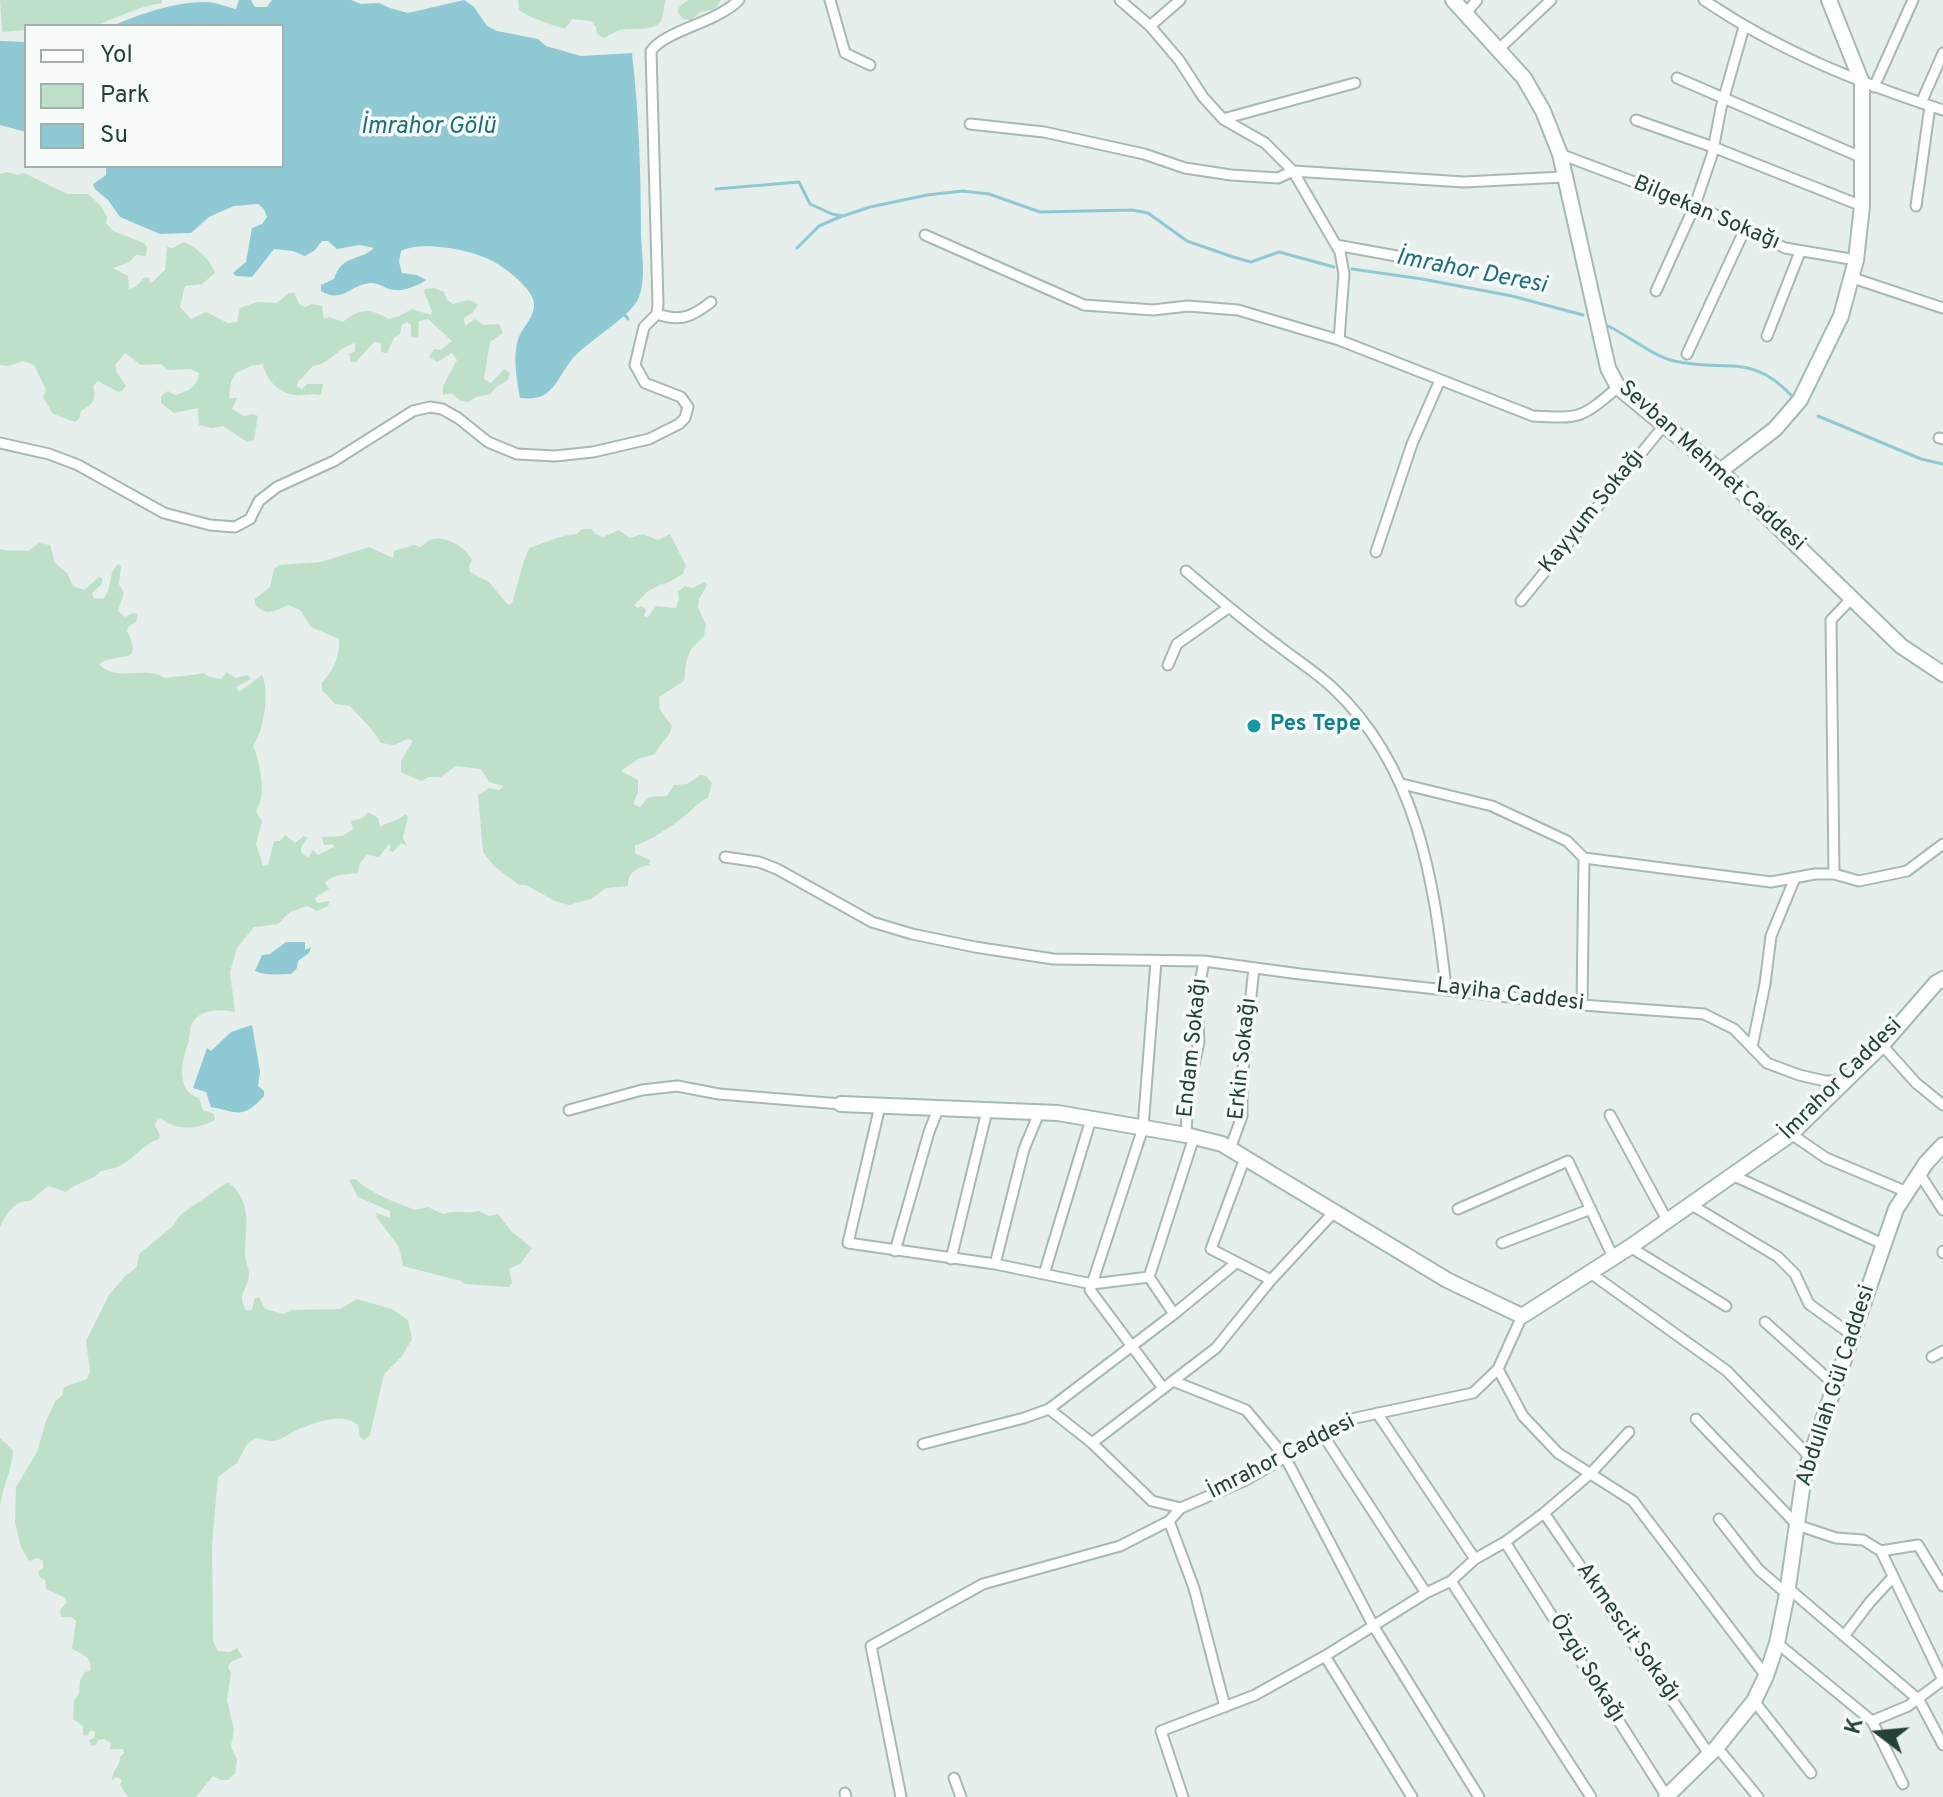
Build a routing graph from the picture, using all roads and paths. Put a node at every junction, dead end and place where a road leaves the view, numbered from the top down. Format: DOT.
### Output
graph roads {
  1 [pos="739,0"];
  2 [pos="830,0"];
  3 [pos="1120,0"];
  4 [pos="1180,0"];
  5 [pos="1453,0"];
  6 [pos="1477,0"];
  7 [pos="1551,0"];
  8 [pos="1704,0"];
  9 [pos="1725,0"];
  10 [pos="1913,0"];
  11 [pos="1833,2"];
  12 [pos="1716,8"];
  13 [pos="1466,13"];
  14 [pos="1150,26"];
  15 [pos="1744,27"];
  16 [pos="1500,48"];
  17 [pos="1943,53"];
  18 [pos="870,65"];
  19 [pos="1677,78"];
  20 [pos="1355,83"];
  21 [pos="1868,85"];
  22 [pos="1724,98"];
  23 [pos="1926,104"];
  24 [pos="1943,110"];
  25 [pos="1223,119"];
  26 [pos="1636,120"];
  27 [pos="970,124"];
  28 [pos="1713,147"];
  29 [pos="1560,154"];
  30 [pos="1863,158"];
  31 [pos="1293,171"];
  32 [pos="1563,177"];
  33 [pos="1695,205"];
  34 [pos="1862,206"];
  35 [pos="1916,206"];
  36 [pos="1745,229"];
  37 [pos="925,235"];
  38 [pos="1336,245"];
  39 [pos="1800,252"];
  40 [pos="1413,259"];
  41 [pos="1856,260"];
  42 [pos="1850,277"];
  43 [pos="1656,291"];
  44 [pos="711,302"];
  45 [pos="1943,308"];
  46 [pos="657,314"];
  47 [pos="1767,336"];
  48 [pos="1339,340"];
  49 [pos="1687,354"];
  50 [pos="1440,380"];
  51 [pos="1618,387"];
  52 [pos="1665,424"];
  53 [pos="0,443"];
  54 [pos="1720,471"];
  55 [pos="1376,552"];
  56 [pos="1186,571"];
  57 [pos="1852,598"];
  58 [pos="1521,601"];
  59 [pos="1228,608"];
  60 [pos="1168,665"];
  61 [pos="1943,674"];
  62 [pos="1402,784"];
  63 [pos="1943,844"];
  64 [pos="725,857"];
  65 [pos="1584,858"];
  66 [pos="1834,874"];
  67 [pos="1795,878"];
  68 [pos="1156,961"];
  69 [pos="1204,961"];
  70 [pos="1254,968"];
  71 [pos="1943,979"];
  72 [pos="1446,988"];
  73 [pos="1582,1005"];
  74 [pos="1882,1045"];
  75 [pos="1752,1047"];
  76 [pos="1844,1081"];
  77 [pos="841,1104"];
  78 [pos="1943,1105"];
  79 [pos="880,1106"];
  80 [pos="938,1109"];
  81 [pos="569,1110"];
  82 [pos="987,1111"];
  83 [pos="1039,1113"];
  84 [pos="1610,1115"];
  85 [pos="1091,1119"];
  86 [pos="1143,1128"];
  87 [pos="1791,1134"];
  88 [pos="1190,1136"];
  89 [pos="1943,1145"];
  90 [pos="1230,1149"];
  91 [pos="1245,1158"];
  92 [pos="1919,1173"];
  93 [pos="1732,1175"];
  94 [pos="1907,1192"];
  95 [pos="1690,1204"];
  96 [pos="1458,1209"];
  97 [pos="1591,1209"];
  98 [pos="1943,1210"];
  99 [pos="1334,1212"];
  100 [pos="1667,1220"];
  101 [pos="1502,1243"];
  102 [pos="1883,1244"];
  103 [pos="1630,1247"];
  104 [pos="895,1251"];
  105 [pos="1613,1257"];
  106 [pos="951,1259"];
  107 [pos="1236,1263"];
  108 [pos="995,1264"];
  109 [pos="1589,1272"];
  110 [pos="1044,1274"];
  111 [pos="1149,1277"];
  112 [pos="1271,1280"];
  113 [pos="1092,1284"];
  114 [pos="1726,1306"];
  115 [pos="1174,1314"];
  116 [pos="1522,1316"];
  117 [pos="1765,1322"];
  118 [pos="1852,1335"];
  119 [pos="1130,1345"];
  120 [pos="1943,1351"];
  121 [pos="1932,1357"];
  122 [pos="1498,1369"];
  123 [pos="1173,1381"];
  124 [pos="1835,1385"];
  125 [pos="1163,1388"];
  126 [pos="1049,1409"];
  127 [pos="1377,1413"];
  128 [pos="1696,1419"];
  129 [pos="1629,1432"];
  130 [pos="1323,1435"];
  131 [pos="1092,1443"];
  132 [pos="923,1444"];
  133 [pos="1285,1457"];
  134 [pos="1810,1457"];
  135 [pos="1591,1473"];
  136 [pos="1181,1508"];
  137 [pos="1544,1513"];
  138 [pos="1719,1519"];
  139 [pos="1169,1521"];
  140 [pos="1797,1525"];
  141 [pos="1505,1542"];
  142 [pos="1881,1551"];
  143 [pos="1475,1559"];
  144 [pos="1893,1577"];
  145 [pos="1451,1581"];
  146 [pos="1943,1586"];
  147 [pos="1787,1591"];
  148 [pos="1426,1593"];
  149 [pos="1374,1627"];
  150 [pos="1844,1636"];
  151 [pos="1777,1643"];
  152 [pos="1325,1656"];
  153 [pos="1766,1676"];
  154 [pos="1943,1680"];
  155 [pos="1919,1700"];
  156 [pos="1754,1701"];
  157 [pos="1225,1707"];
  158 [pos="1872,1721"];
  159 [pos="1943,1745"];
  160 [pos="1713,1750"];
  161 [pos="1811,1773"];
  162 [pos="954,1778"];
  163 [pos="1903,1784"];
  164 [pos="901,1797"];
  165 [pos="961,1797"];
  166 [pos="1183,1797"];
  167 [pos="1412,1797"];
  168 [pos="1479,1797"];
  169 [pos="1591,1797"];
  170 [pos="1666,1797"];
  171 [pos="1758,1797"];
  1 -- 46 [label="street"];
  2 -- 18 [label="street"];
  3 -- 14 [label="street"];
  4 -- 14 [label="street"];
  5 -- 13 [label="street, Sevban Mehmet Caddesi"];
  6 -- 13 [label="street"];
  7 -- 16 [label="street"];
  8 -- 12 [label="street"];
  9 -- 12 [label="street"];
  10 -- 21 [label="street"];
  11 -- 21 [label="street"];
  12 -- 15 [label="street"];
  13 -- 16 [label="street, Sevban Mehmet Caddesi"];
  14 -- 25 [label="street"];
  15 -- 21 [label="street"];
  15 -- 22 [label="street"];
  16 -- 29 [label="street, Sevban Mehmet Caddesi"];
  17 -- 23 [label="street"];
  19 -- 22 [label="street"];
  20 -- 25 [label="street"];
  21 -- 23 [label="street"];
  21 -- 30 [label="street"];
  22 -- 28 [label="street"];
  22 -- 30 [label="street"];
  23 -- 24 [label="street"];
  23 -- 35 [label="street"];
  25 -- 31 [label="street"];
  26 -- 28 [label="street"];
  27 -- 31 [label="street"];
  28 -- 33 [label="street"];
  28 -- 34 [label="street"];
  29 -- 32 [label="street, Sevban Mehmet Caddesi"];
  29 -- 33 [label="street, Bilgekan Sokağı"];
  30 -- 34 [label="street"];
  31 -- 32 [label="street"];
  31 -- 38 [label="street"];
  32 -- 51 [label="street, Sevban Mehmet Caddesi"];
  33 -- 36 [label="street, Bilgekan Sokağı"];
  33 -- 43 [label="street"];
  34 -- 41 [label="street"];
  36 -- 39 [label="street, Bilgekan Sokağı"];
  36 -- 49 [label="street"];
  37 -- 48 [label="street"];
  38 -- 40 [label="street"];
  38 -- 48 [label="street"];
  39 -- 41 [label="street, Bilgekan Sokağı"];
  39 -- 47 [label="street"];
  41 -- 42 [label="street"];
  42 -- 45 [label="street"];
  42 -- 54 [label="street"];
  44 -- 46 [label="street"];
  46 -- 53 [label="street"];
  48 -- 50 [label="street"];
  50 -- 51 [label="street"];
  50 -- 55 [label="street"];
  51 -- 52 [label="street, Sevban Mehmet Caddesi"];
  52 -- 54 [label="street, Sevban Mehmet Caddesi"];
  52 -- 58 [label="street, Kayyum Sokağı"];
  54 -- 57 [label="street, Sevban Mehmet Caddesi"];
  56 -- 59 [label="street"];
  57 -- 61 [label="street, Sevban Mehmet Caddesi"];
  57 -- 66 [label="street"];
  59 -- 60 [label="street"];
  59 -- 62 [label="street"];
  62 -- 65 [label="street"];
  62 -- 72 [label="street"];
  63 -- 66 [label="street"];
  64 -- 68 [label="street, Layiha Caddesi"];
  65 -- 67 [label="street"];
  65 -- 73 [label="street"];
  66 -- 67 [label="street"];
  67 -- 75 [label="street"];
  68 -- 69 [label="street, Layiha Caddesi"];
  68 -- 86 [label="street"];
  69 -- 70 [label="street, Layiha Caddesi"];
  69 -- 88 [label="street, Endam Sokağı"];
  70 -- 72 [label="street, Layiha Caddesi"];
  70 -- 90 [label="street, Erkin Sokağı"];
  71 -- 74 [label="street, İmrahor Caddesi"];
  72 -- 73 [label="street, Layiha Caddesi"];
  73 -- 75 [label="street, Layiha Caddesi"];
  74 -- 76 [label="street, İmrahor Caddesi"];
  74 -- 78 [label="street"];
  75 -- 76 [label="street, Layiha Caddesi"];
  76 -- 87 [label="street, İmrahor Caddesi"];
  77 -- 79 [label="street"];
  77 -- 81 [label="street"];
  79 -- 80 [label="street"];
  79 -- 104 [label="street"];
  80 -- 82 [label="street"];
  80 -- 104 [label="street"];
  82 -- 83 [label="street"];
  82 -- 106 [label="street"];
  83 -- 85 [label="street"];
  83 -- 108 [label="street"];
  84 -- 100 [label="street"];
  85 -- 86 [label="street"];
  85 -- 110 [label="street"];
  86 -- 88 [label="street"];
  86 -- 113 [label="street"];
  87 -- 93 [label="street, İmrahor Caddesi"];
  87 -- 94 [label="street"];
  88 -- 90 [label="street"];
  88 -- 111 [label="street, Endam Sokağı"];
  89 -- 92 [label="street, Abdullah Gül Caddesi"];
  90 -- 91 [label="street"];
  91 -- 99 [label="street"];
  91 -- 107 [label="street"];
  92 -- 94 [label="street, Abdullah Gül Caddesi"];
  92 -- 98 [label="street"];
  93 -- 95 [label="street, İmrahor Caddesi"];
  93 -- 102 [label="street"];
  94 -- 102 [label="street, Abdullah Gül Caddesi"];
  95 -- 100 [label="street, İmrahor Caddesi"];
  95 -- 118 [label="street"];
  96 -- 97 [label="street"];
  97 -- 101 [label="street"];
  97 -- 105 [label="street"];
  99 -- 112 [label="street"];
  99 -- 116 [label="street"];
  100 -- 103 [label="street, İmrahor Caddesi"];
  102 -- 118 [label="street, Abdullah Gül Caddesi"];
  103 -- 105 [label="street, İmrahor Caddesi"];
  103 -- 114 [label="street"];
  104 -- 106 [label="street"];
  105 -- 109 [label="street, İmrahor Caddesi"];
  106 -- 108 [label="street"];
  107 -- 112 [label="street"];
  107 -- 115 [label="street"];
  108 -- 110 [label="street"];
  109 -- 116 [label="street, İmrahor Caddesi"];
  109 -- 134 [label="street"];
  110 -- 113 [label="street"];
  111 -- 113 [label="street"];
  111 -- 115 [label="street"];
  112 -- 123 [label="street"];
  113 -- 119 [label="street"];
  115 -- 119 [label="street"];
  116 -- 122 [label="street, İmrahor Caddesi"];
  117 -- 124 [label="street"];
  118 -- 124 [label="street, Abdullah Gül Caddesi"];
  119 -- 125 [label="street"];
  119 -- 126 [label="street"];
  120 -- 121 [label="street"];
  122 -- 127 [label="street, İmrahor Caddesi"];
  122 -- 135 [label="street"];
  123 -- 125 [label="street"];
  123 -- 133 [label="street"];
  124 -- 134 [label="street, Abdullah Gül Caddesi"];
  125 -- 131 [label="street"];
  126 -- 131 [label="street"];
  126 -- 132 [label="street"];
  127 -- 130 [label="street, İmrahor Caddesi"];
  127 -- 143 [label="street"];
  128 -- 140 [label="street"];
  129 -- 135 [label="street"];
  130 -- 133 [label="street, İmrahor Caddesi"];
  130 -- 148 [label="street"];
  131 -- 136 [label="street"];
  133 -- 136 [label="street, İmrahor Caddesi"];
  133 -- 149 [label="street"];
  134 -- 140 [label="street, Abdullah Gül Caddesi"];
  135 -- 137 [label="street"];
  135 -- 153 [label="street"];
  136 -- 139 [label="street, İmrahor Caddesi"];
  137 -- 141 [label="street"];
  137 -- 160 [label="street, Akmescit Sokağı"];
  138 -- 147 [label="street"];
  139 -- 157 [label="street"];
  139 -- 164 [label="street, İmrahor Caddesi"];
  140 -- 142 [label="street"];
  140 -- 147 [label="street, Abdullah Gül Caddesi"];
  141 -- 143 [label="street"];
  141 -- 170 [label="street, Özgü Sokağı"];
  142 -- 144 [label="street"];
  142 -- 146 [label="street"];
  143 -- 145 [label="street"];
  144 -- 150 [label="street"];
  144 -- 154 [label="street"];
  145 -- 148 [label="street"];
  145 -- 169 [label="street"];
  147 -- 150 [label="street"];
  147 -- 151 [label="street, Abdullah Gül Caddesi"];
  148 -- 149 [label="street"];
  149 -- 152 [label="street"];
  149 -- 168 [label="street"];
  150 -- 155 [label="street"];
  151 -- 153 [label="street, Abdullah Gül Caddesi"];
  151 -- 158 [label="street"];
  152 -- 157 [label="street"];
  152 -- 167 [label="street"];
  153 -- 156 [label="street, Abdullah Gül Caddesi"];
  154 -- 155 [label="street"];
  155 -- 158 [label="street"];
  155 -- 159 [label="street"];
  156 -- 160 [label="street, Abdullah Gül Caddesi"];
  156 -- 161 [label="street"];
  157 -- 166 [label="street"];
  158 -- 163 [label="street"];
  160 -- 170 [label="street, Abdullah Gül Caddesi"];
  160 -- 171 [label="street, Akmescit Sokağı"];
  162 -- 165 [label="street"];
}
